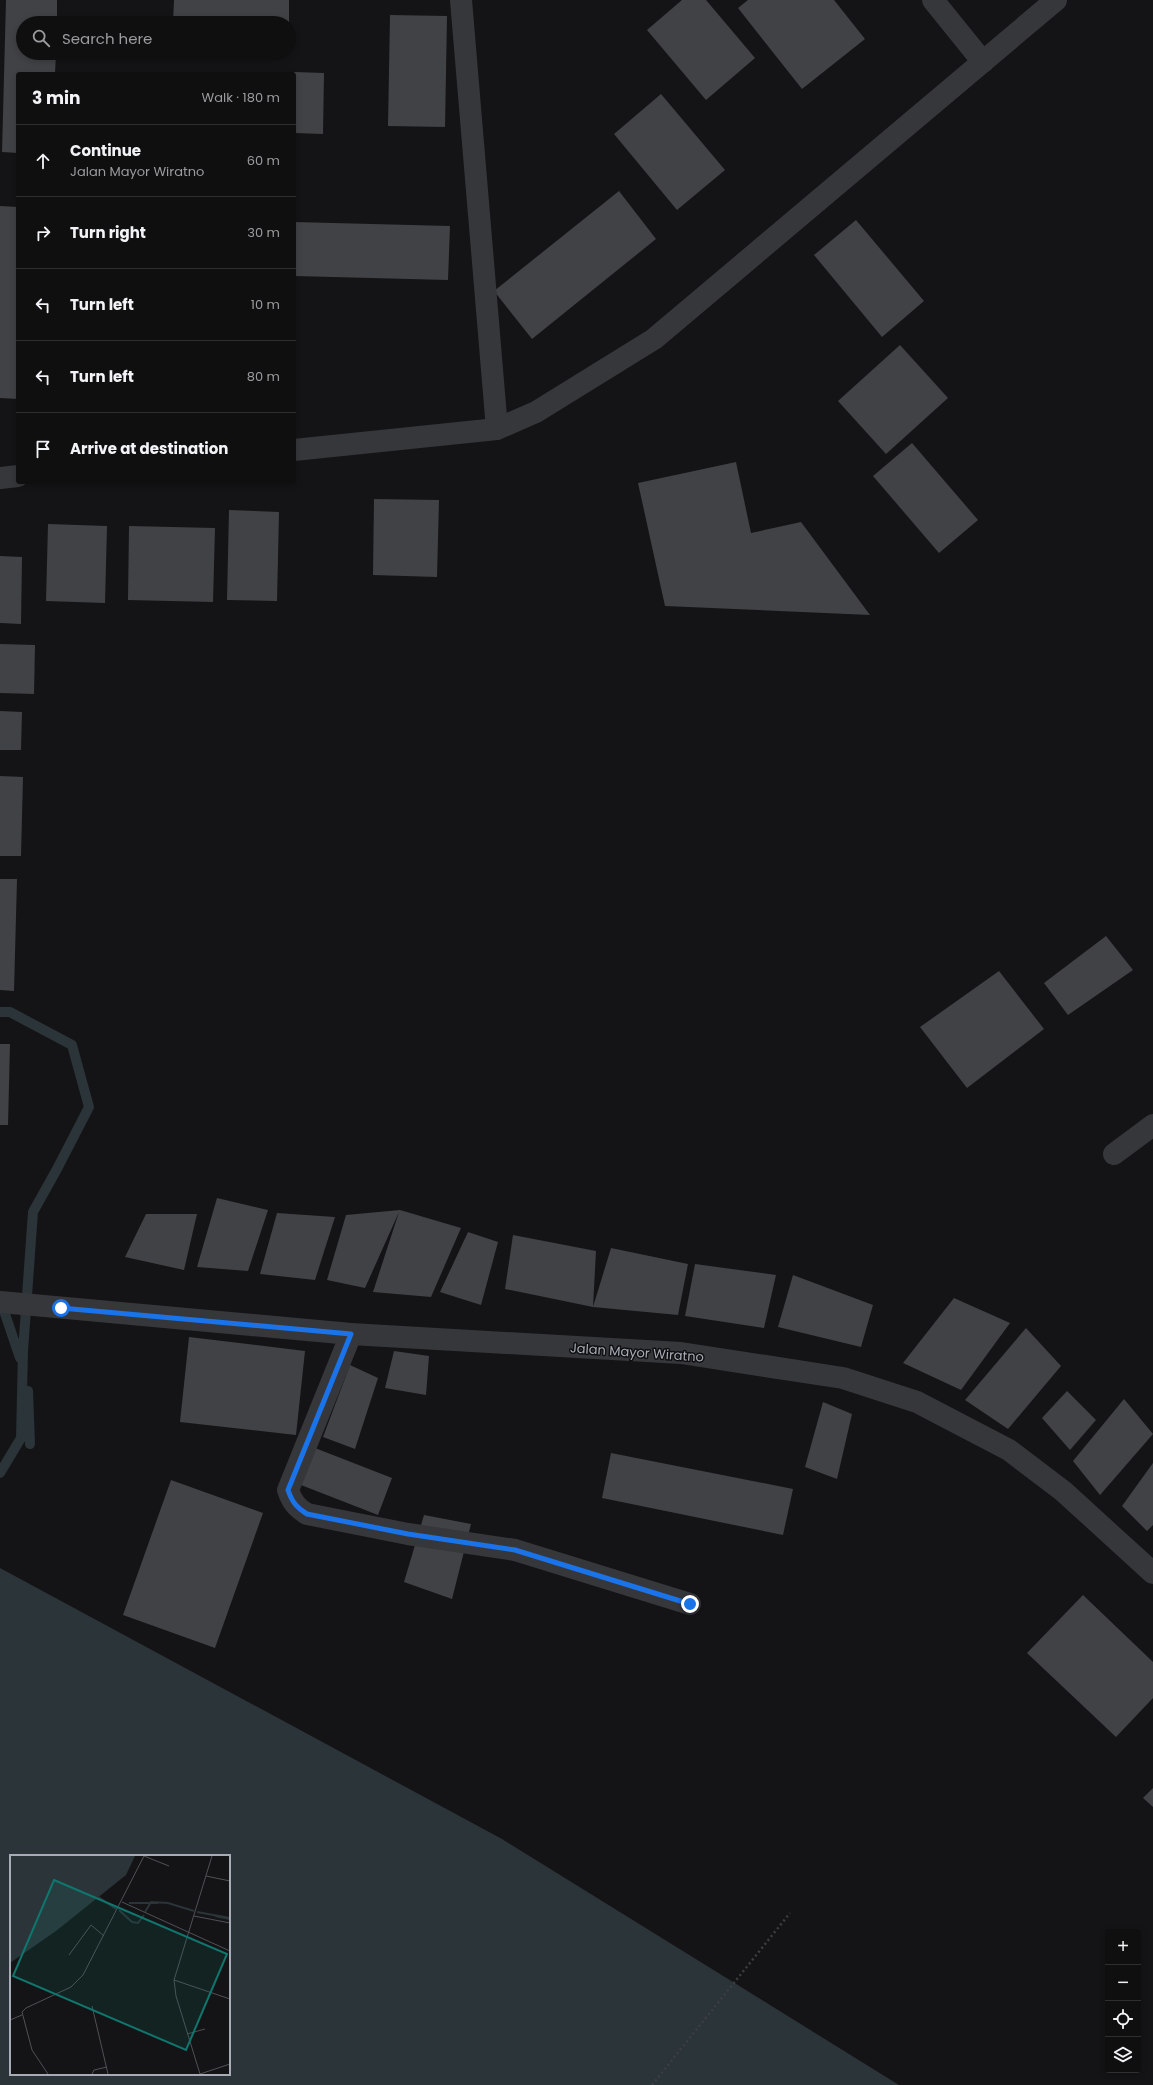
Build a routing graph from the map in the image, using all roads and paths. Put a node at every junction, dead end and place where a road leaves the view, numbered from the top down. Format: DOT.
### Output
graph roads {
  1 [pos="461,0"];
  2 [pos="933,0"];
  3 [pos="1056,0"];
  4 [pos="983,62"];
  5 [pos="497,429"];
  6 [pos="296,450"];
  7 [pos="16,476"];
  8 [pos="0,478"];
  9 [pos="1153,1125"];
  10 [pos="1114,1154"];
  11 [pos="0,1302"];
  12 [pos="351,1334"];
  13 [pos="1153,1573"];
  14 [pos="690,1604"];
  15 [pos="790,1913"];
  16 [pos="652,2085"];
  1 -- 5 [label="street"];
  2 -- 4 [label="street"];
  3 -- 4 [label="street"];
  4 -- 5 [label="street"];
  5 -- 6 [label="street"];
  7 -- 8 [label="street"];
  9 -- 10 [label="street"];
  11 -- 12 [label="street, Jalan Mayor Wiratno"];
  12 -- 13 [label="street, Jalan Mayor Wiratno"];
  12 -- 14 [label="street"];
  15 -- 16 [label="path"];
}
